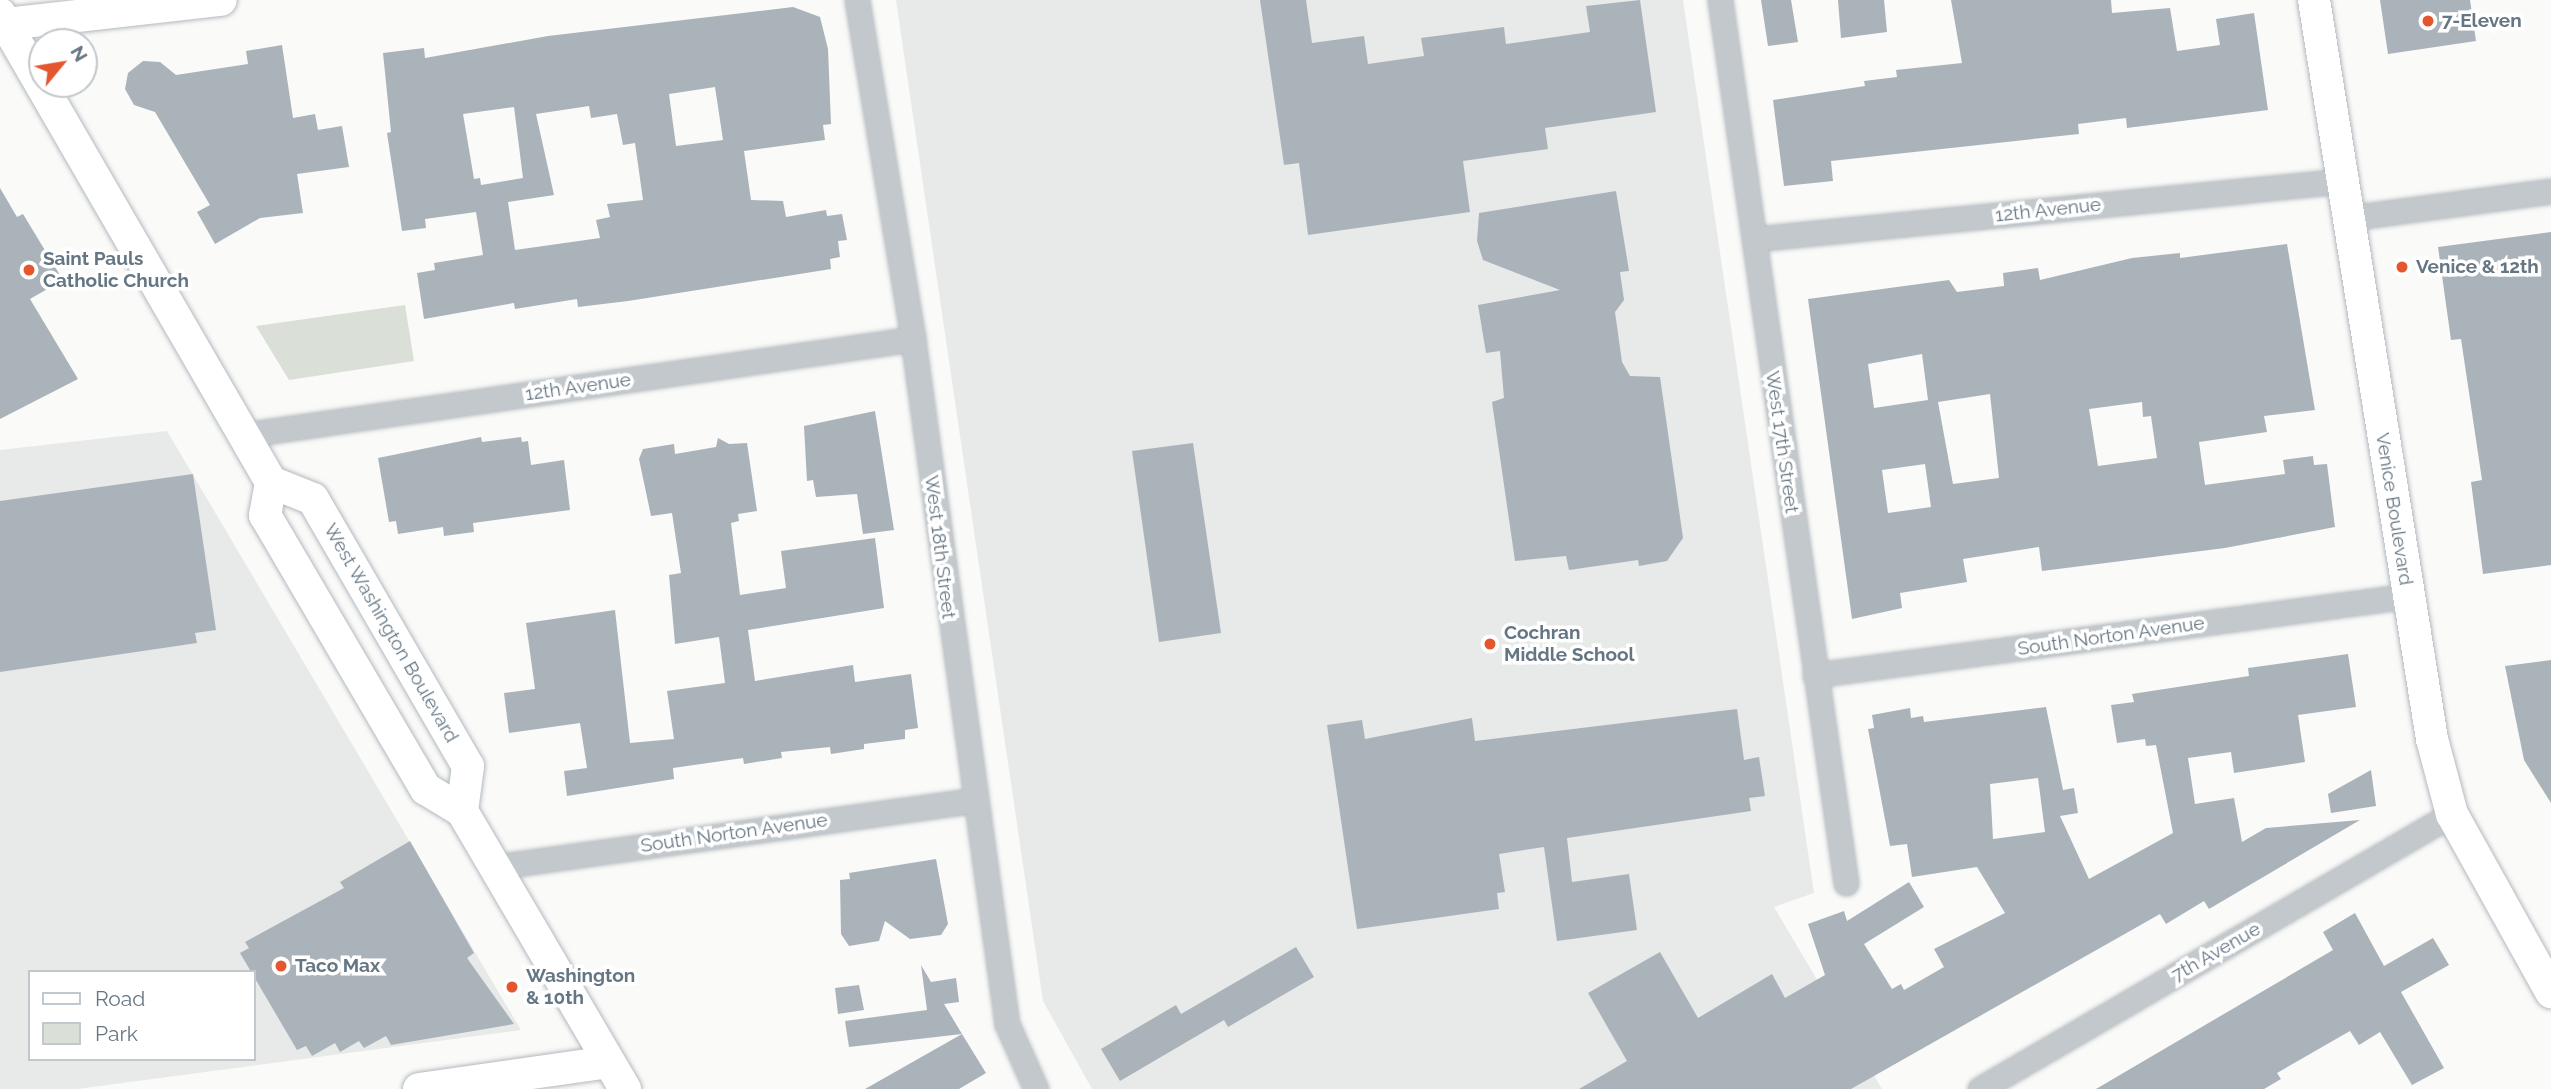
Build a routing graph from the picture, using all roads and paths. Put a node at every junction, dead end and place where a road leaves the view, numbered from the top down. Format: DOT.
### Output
graph roads {
  1 [pos="221,0"];
  2 [pos="857,0"];
  3 [pos="1720,0"];
  4 [pos="2314,0"];
  5 [pos="2,21"];
  6 [pos="2342,181"];
  7 [pos="2551,191"];
  8 [pos="2349,218"];
  9 [pos="1754,239"];
  10 [pos="913,339"];
  11 [pos="243,435"];
  12 [pos="271,482"];
  13 [pos="2408,596"];
  14 [pos="1815,675"];
  15 [pos="974,800"];
  16 [pos="462,811"];
  17 [pos="2452,814"];
  18 [pos="494,867"];
  19 [pos="1846,883"];
  20 [pos="2551,992"];
  21 [pos="608,1062"];
  22 [pos="419,1089"];
  23 [pos="625,1089"];
  24 [pos="1037,1089"];
  25 [pos="1980,1089"];
  1 -- 5 [label="main road"];
  2 -- 10 [label="street, West 18th Street"];
  3 -- 9 [label="street, West 17th Street"];
  4 -- 6 [label="main road, Venice Boulevard"];
  5 -- 11 [label="main road"];
  6 -- 8 [label="main road, Venice Boulevard"];
  6 -- 9 [label="street, 12th Avenue"];
  7 -- 8 [label="street"];
  8 -- 13 [label="main road, Venice Boulevard"];
  9 -- 14 [label="street, West 17th Street"];
  10 -- 11 [label="street, 12th Avenue"];
  10 -- 15 [label="street, West 18th Street"];
  11 -- 12 [label="main road"];
  12 -- 16 [label="main road"];
  12 -- 16 [label="main road, West Washington Boulevard"];
  13 -- 14 [label="street, South Norton Avenue"];
  13 -- 17 [label="main road, Venice Boulevard"];
  14 -- 19 [label="street, West 17th Street"];
  15 -- 18 [label="street, South Norton Avenue"];
  15 -- 24 [label="street, West 18th Street"];
  16 -- 18 [label="main road"];
  17 -- 20 [label="main road, Venice Boulevard"];
  17 -- 25 [label="street, 7th Avenue"];
  18 -- 21 [label="main road"];
  21 -- 22 [label="main road"];
  21 -- 23 [label="main road"];
}
